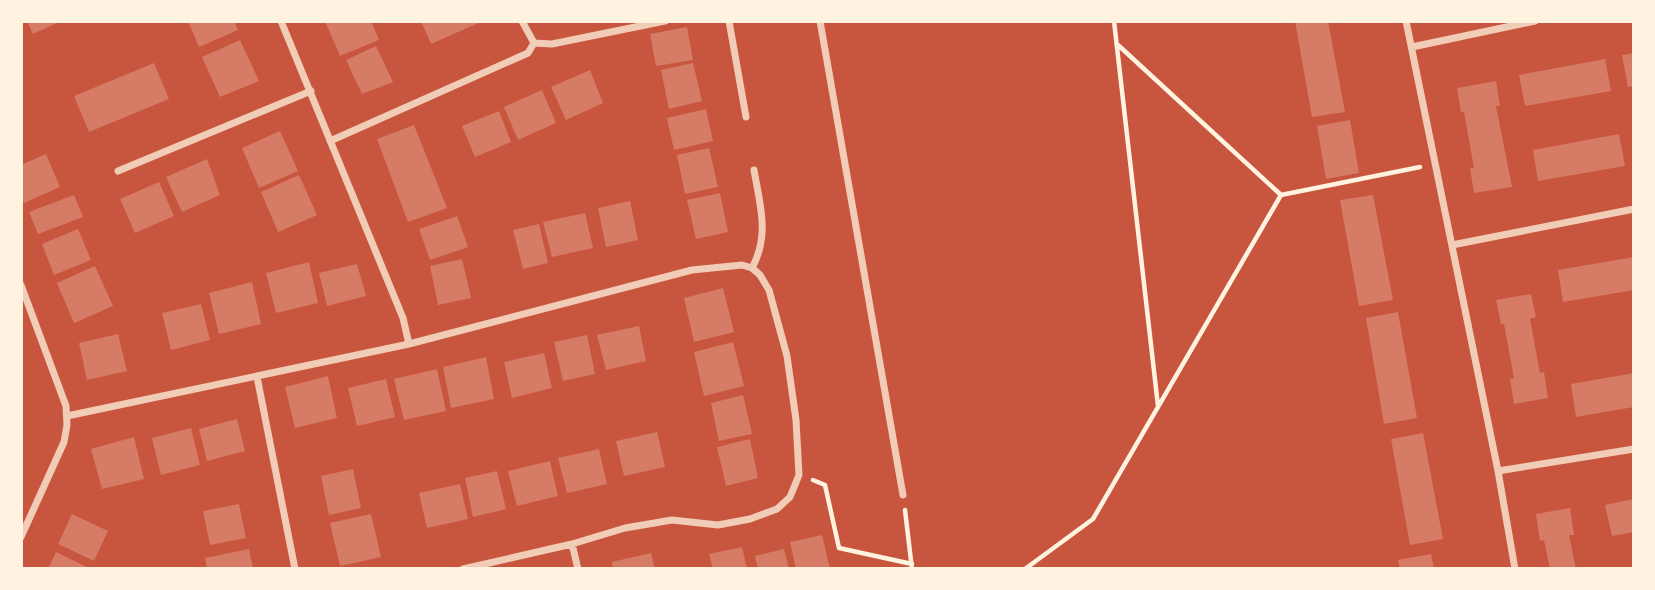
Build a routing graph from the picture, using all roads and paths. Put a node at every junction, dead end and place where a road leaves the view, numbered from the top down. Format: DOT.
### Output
graph roads {
  1 [pos="281,21"];
  2 [pos="523,21"];
  3 [pos="665,21"];
  4 [pos="729,21"];
  5 [pos="820,21"];
  6 [pos="1114,21"];
  7 [pos="1406,21"];
  8 [pos="1535,21"];
  9 [pos="534,43"];
  10 [pos="1117,45"];
  11 [pos="1412,47"];
  12 [pos="311,91"];
  13 [pos="746,117"];
  14 [pos="330,141"];
  15 [pos="1435,164"];
  16 [pos="754,170"];
  17 [pos="118,171"];
  18 [pos="1281,195"];
  19 [pos="1634,209"];
  20 [pos="1452,245"];
  21 [pos="752,268"];
  22 [pos="21,285"];
  23 [pos="409,344"];
  24 [pos="257,377"];
  25 [pos="1158,407"];
  26 [pos="67,415"];
  27 [pos="1634,449"];
  28 [pos="1498,471"];
  29 [pos="799,475"];
  30 [pos="903,495"];
  31 [pos="21,537"];
  32 [pos="572,544"];
  33 [pos="912,567"];
  34 [pos="295,569"];
  35 [pos="463,569"];
  36 [pos="578,569"];
  37 [pos="1025,569"];
  38 [pos="1515,569"];
  1 -- 12 [label="street"];
  2 -- 9 [label="street"];
  3 -- 9 [label="street"];
  4 -- 13 [label="street"];
  5 -- 30 [label="street"];
  6 -- 10 [label="path"];
  7 -- 11 [label="street"];
  8 -- 11 [label="street"];
  9 -- 14 [label="street"];
  10 -- 18 [label="path"];
  10 -- 25 [label="path"];
  11 -- 15 [label="street"];
  12 -- 14 [label="street"];
  12 -- 17 [label="street"];
  14 -- 23 [label="street"];
  15 -- 18 [label="path"];
  15 -- 20 [label="street"];
  16 -- 21 [label="street"];
  18 -- 25 [label="path"];
  19 -- 20 [label="street"];
  20 -- 28 [label="street"];
  21 -- 23 [label="street"];
  21 -- 29 [label="street"];
  22 -- 26 [label="street"];
  23 -- 24 [label="street"];
  24 -- 26 [label="street"];
  24 -- 34 [label="street"];
  25 -- 37 [label="path"];
  26 -- 31 [label="street"];
  27 -- 28 [label="street"];
  28 -- 38 [label="street"];
  29 -- 32 [label="street"];
  29 -- 33 [label="path"];
  30 -- 33 [label="path"];
  32 -- 35 [label="street"];
  32 -- 36 [label="street"];
}
